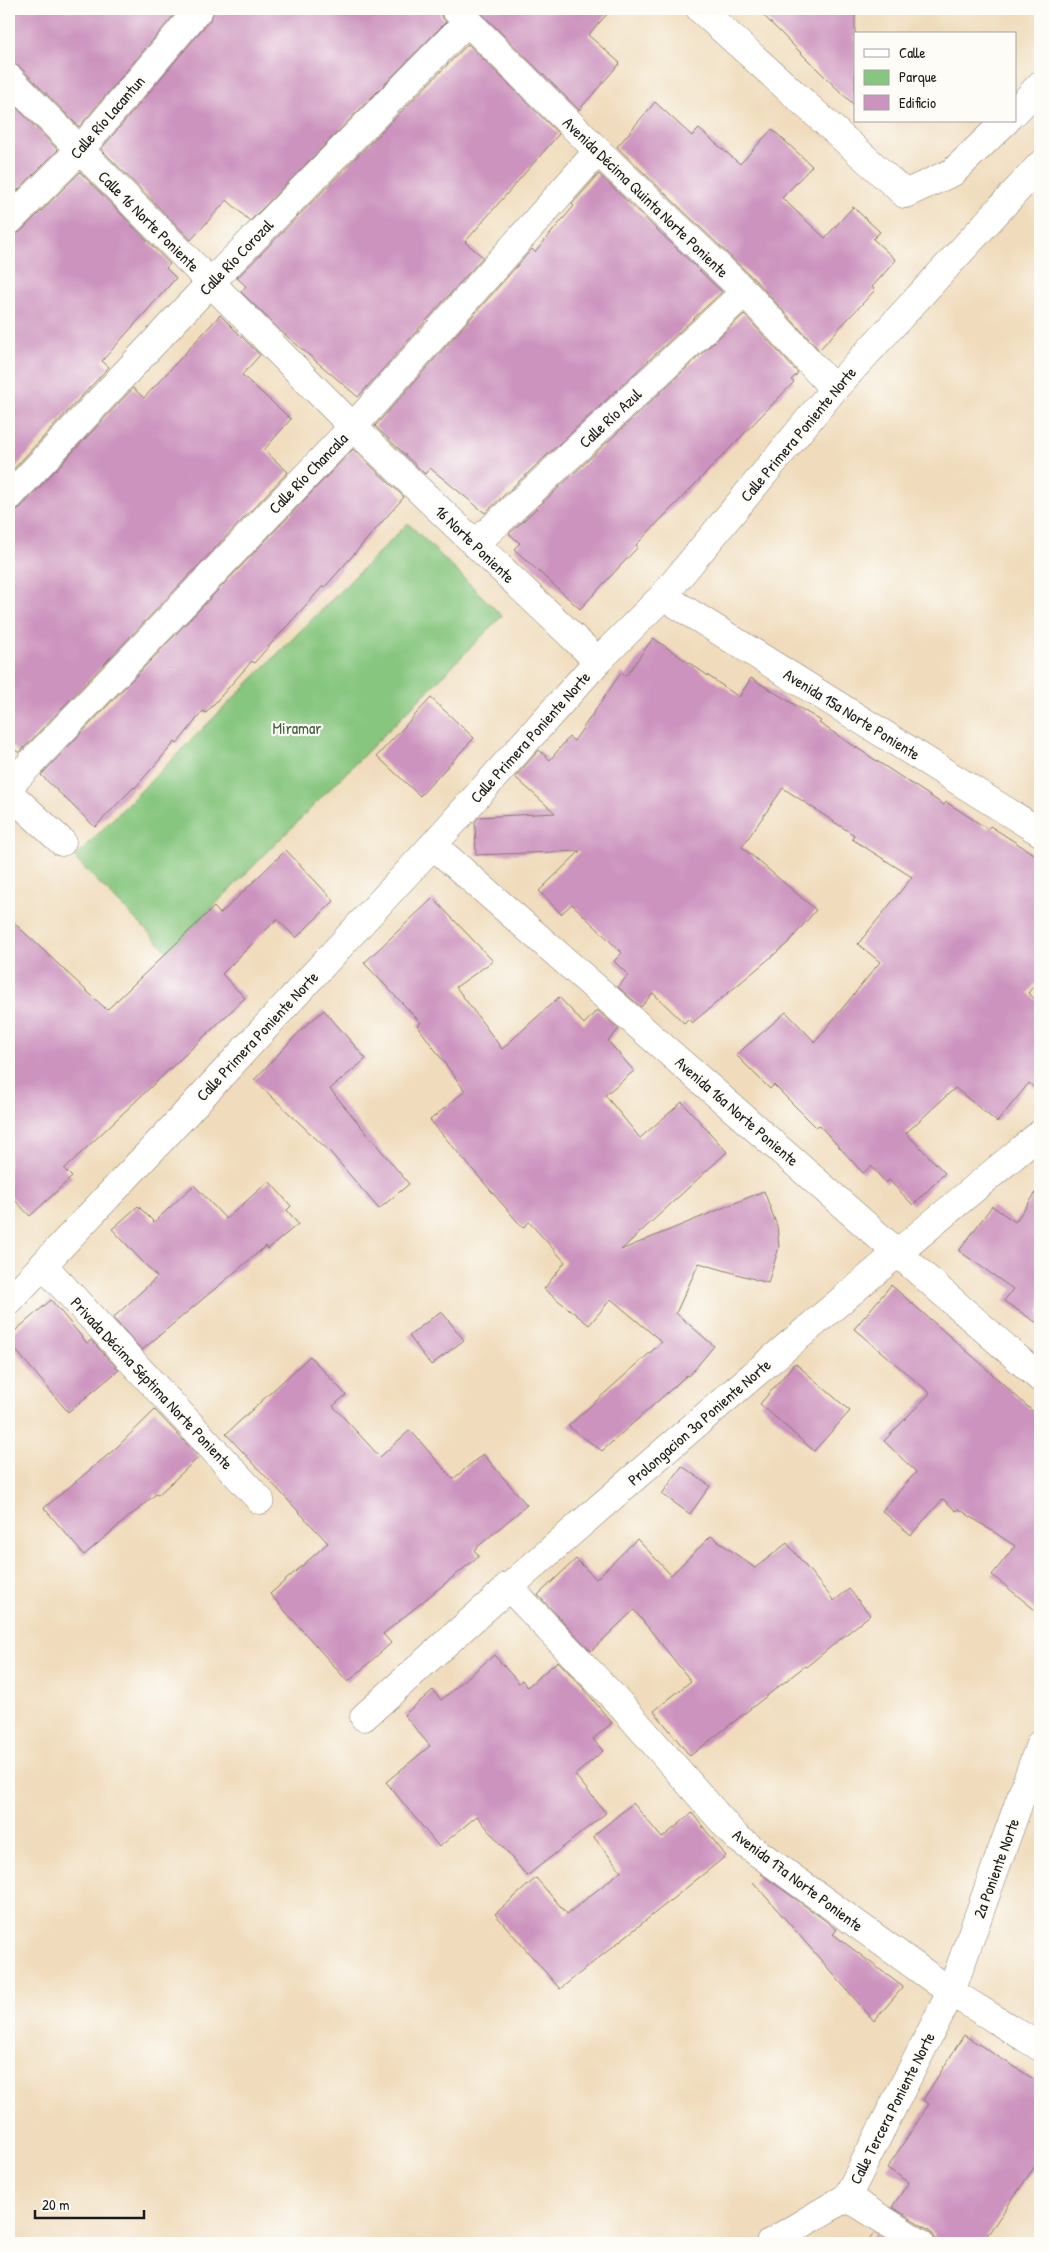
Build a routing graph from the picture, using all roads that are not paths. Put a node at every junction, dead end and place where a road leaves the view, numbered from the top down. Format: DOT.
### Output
graph roads {
  1 [pos="200,9"];
  2 [pos="700,9"];
  3 [pos="461,15"];
  4 [pos="9,78"];
  5 [pos="1040,85"];
  6 [pos="1016,111"];
  7 [pos="1005,122"];
  8 [pos="79,151"];
  9 [pos="598,151"];
  10 [pos="1040,165"];
  11 [pos="9,220"];
  12 [pos="210,283"];
  13 [pos="745,292"];
  14 [pos="834,389"];
  15 [pos="353,427"];
  16 [pos="9,497"];
  17 [pos="475,544"];
  18 [pos="663,596"];
  19 [pos="598,662"];
  20 [pos="9,786"];
  21 [pos="9,793"];
  22 [pos="1040,832"];
  23 [pos="62,842"];
  24 [pos="433,845"];
  25 [pos="1040,1134"];
  26 [pos="898,1252"];
  27 [pos="44,1266"];
  28 [pos="9,1300"];
  29 [pos="1040,1378"];
  30 [pos="260,1500"];
  31 [pos="508,1586"];
  32 [pos="364,1717"];
  33 [pos="1040,1744"];
  34 [pos="951,1992"];
  35 [pos="1040,2047"];
  36 [pos="847,2197"];
  37 [pos="809,2233"];
  38 [pos="770,2243"];
  39 [pos="920,2243"];
  1 -- 8 [label="street, Calle Río Lacantun"];
  2 -- 7 [label="street"];
  3 -- 9 [label="street, Avenida Décima Quinta Norte Poniente"];
  3 -- 12 [label="street, Calle Río Corozal"];
  4 -- 8 [label="street, Calle 16 Norte Poniente"];
  5 -- 6 [label="street"];
  8 -- 11 [label="street, Calle Río Lacantun"];
  8 -- 12 [label="street, Calle 16 Norte Poniente"];
  9 -- 13 [label="street, Avenida Décima Quinta Norte Poniente"];
  9 -- 15 [label="street, Calle Río Chancala"];
  10 -- 14 [label="street, Calle Primera Poniente Norte"];
  12 -- 15 [label="street, Calle 16 Norte Poniente"];
  12 -- 16 [label="street, Calle Río Corozal"];
  13 -- 14 [label="street, Avenida Décima Quinta Norte Poniente"];
  13 -- 17 [label="street, Calle Río Azul"];
  14 -- 18 [label="street, Calle Primera Poniente Norte"];
  15 -- 17 [label="street, 16 Norte Poniente"];
  15 -- 20 [label="street, Calle Río Chancala"];
  17 -- 19 [label="street, 16 Norte Poniente"];
  18 -- 19 [label="street, Calle Primera Poniente Norte"];
  18 -- 22 [label="street, Avenida 15a Norte Poniente"];
  19 -- 24 [label="street, Calle Primera Poniente Norte"];
  21 -- 23 [label="street"];
  24 -- 26 [label="street, Avenida 16a Norte Poniente"];
  24 -- 27 [label="street, Calle Primera Poniente Norte"];
  25 -- 26 [label="street, Prolongacion 3a Poniente Norte"];
  26 -- 29 [label="street, Avenida 16a Norte Poniente"];
  26 -- 31 [label="street, Prolongacion 3a Poniente Norte"];
  27 -- 28 [label="street, Calle Primera Poniente Norte"];
  27 -- 30 [label="street, Privada Décima Séptima Norte Poniente"];
  31 -- 32 [label="street, Prolongacion 3a Poniente Norte"];
  31 -- 34 [label="street, Avenida 17a Norte Poniente"];
  33 -- 34 [label="street, 2a Poniente Norte"];
  34 -- 35 [label="street, Avenida 17a Norte Poniente"];
  34 -- 36 [label="street, Calle Tercera Poniente Norte"];
  36 -- 37 [label="street, Calle Tercera Poniente Norte"];
  36 -- 39 [label="street"];
  37 -- 38 [label="street, Calle Tercera Poniente Norte"];
}
